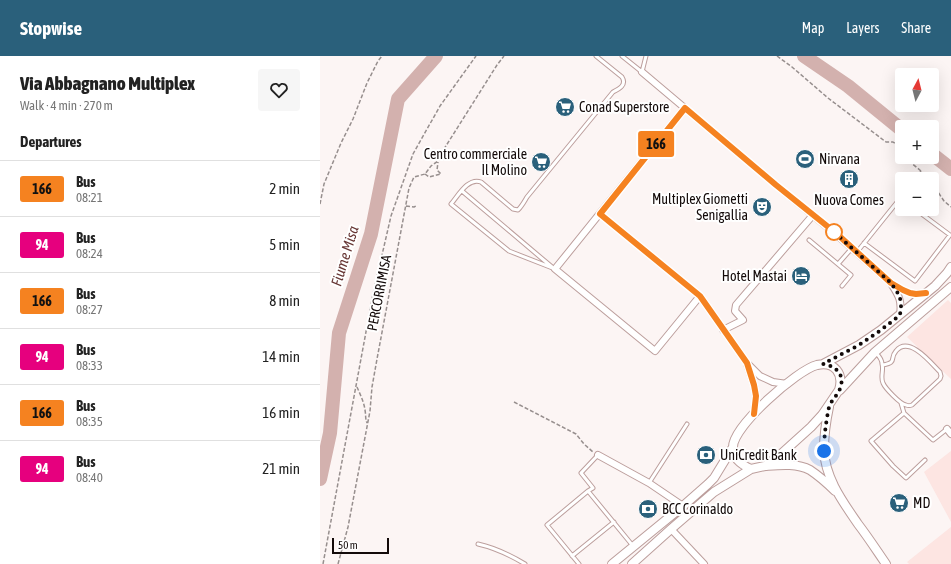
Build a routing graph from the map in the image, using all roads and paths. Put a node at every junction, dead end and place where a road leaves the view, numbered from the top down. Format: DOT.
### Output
graph roads {
  1 [pos="382,56"];
  2 [pos="476,56"];
  3 [pos="504,56"];
  4 [pos="596,56"];
  5 [pos="622,56"];
  6 [pos="646,56"];
  7 [pos="777,56"];
  8 [pos="642,72"];
  9 [pos="685,108"];
  10 [pos="895,143"];
  11 [pos="438,161"];
  12 [pos="912,164"];
  13 [pos="921,171"];
  14 [pos="425,174"];
  15 [pos="462,191"];
  16 [pos="939,194"];
  17 [pos="320,204"];
  18 [pos="895,205"];
  19 [pos="406,206"];
  20 [pos="416,206"];
  21 [pos="951,207"];
  22 [pos="600,214"];
  23 [pos="813,215"];
  24 [pos="924,216"];
  25 [pos="809,240"];
  26 [pos="864,243"];
  27 [pos="854,250"];
  28 [pos="838,264"];
  29 [pos="951,267"];
  30 [pos="555,270"];
  31 [pos="891,283"];
  32 [pos="842,286"];
  33 [pos="951,287"];
  34 [pos="926,293"];
  35 [pos="700,296"];
  36 [pos="900,315"];
  37 [pos="723,330"];
  38 [pos="875,352"];
  39 [pos="747,363"];
  40 [pos="823,364"];
  41 [pos="883,365"];
  42 [pos="786,384"];
  43 [pos="356,386"];
  44 [pos="840,390"];
  45 [pos="514,402"];
  46 [pos="901,403"];
  47 [pos="830,405"];
  48 [pos="904,413"];
  49 [pos="754,414"];
  50 [pos="687,424"];
  51 [pos="368,425"];
  52 [pos="949,432"];
  53 [pos="733,447"];
  54 [pos="598,455"];
  55 [pos="925,460"];
  56 [pos="765,466"];
  57 [pos="751,468"];
  58 [pos="649,483"];
  59 [pos="588,491"];
  60 [pos="838,494"];
  61 [pos="684,506"];
  62 [pos="614,522"];
  63 [pos="671,529"];
  64 [pos="478,544"];
  65 [pos="634,546"];
  66 [pos="572,556"];
  67 [pos="323,564"];
  68 [pos="338,564"];
  69 [pos="525,564"];
  70 [pos="579,564"];
  71 [pos="612,564"];
  72 [pos="632,564"];
  73 [pos="704,564"];
  74 [pos="886,564"];
  1 -- 17 [label="path"];
  2 -- 43 [label="path"];
  3 -- 11 [label="path, PERCORRIMISA"];
  4 -- 15 [label="lane"];
  5 -- 8 [label="lane"];
  6 -- 8 [label="lane"];
  7 -- 10 [label="path"];
  8 -- 9 [label="street"];
  9 -- 22 [label="street"];
  9 -- 23 [label="street"];
  11 -- 14 [label="path, PERCORRIMISA"];
  11 -- 14 [label="path"];
  12 -- 13 [label="path"];
  14 -- 19 [label="path, PERCORRIMISA"];
  15 -- 30 [label="lane"];
  15 -- 30 [label="lane"];
  16 -- 21 [label="path"];
  18 -- 26 [label="lane"];
  19 -- 20 [label="path"];
  19 -- 51 [label="path, PERCORRIMISA"];
  22 -- 30 [label="street"];
  22 -- 35 [label="street"];
  23 -- 27 [label="street"];
  23 -- 37 [label="street"];
  24 -- 26 [label="lane"];
  25 -- 28 [label="lane"];
  26 -- 27 [label="lane"];
  27 -- 28 [label="lane"];
  27 -- 31 [label="street"];
  28 -- 32 [label="lane"];
  29 -- 34 [label="main road"];
  30 -- 35 [label="street"];
  31 -- 34 [label="street"];
  31 -- 36 [label="street"];
  33 -- 38 [label="main road"];
  34 -- 36 [label="main road"];
  35 -- 37 [label="street"];
  36 -- 40 [label="main road"];
  37 -- 39 [label="street"];
  38 -- 41 [label="lane"];
  38 -- 44 [label="main road"];
  39 -- 42 [label="street"];
  39 -- 49 [label="street"];
  40 -- 42 [label="main road"];
  40 -- 44 [label="main road"];
  41 -- 46 [label="lane"];
  41 -- 46 [label="lane"];
  42 -- 49 [label="main road"];
  43 -- 51 [label="path"];
  43 -- 67 [label="path"];
  44 -- 47 [label="main road"];
  45 -- 54 [label="path"];
  46 -- 48 [label="lane"];
  47 -- 56 [label="main road"];
  47 -- 60 [label="main road"];
  48 -- 52 [label="lane"];
  48 -- 55 [label="lane"];
  49 -- 53 [label="main road"];
  50 -- 58 [label="lane"];
  51 -- 68 [label="path, PERCORRIMISA"];
  53 -- 57 [label="main road"];
  53 -- 61 [label="main road"];
  54 -- 58 [label="street"];
  54 -- 59 [label="lane"];
  56 -- 57 [label="main road"];
  56 -- 60 [label="main road"];
  57 -- 63 [label="main road"];
  58 -- 61 [label="street"];
  59 -- 62 [label="lane"];
  59 -- 66 [label="lane"];
  60 -- 74 [label="main road"];
  61 -- 65 [label="main road"];
  62 -- 65 [label="lane"];
  62 -- 66 [label="lane"];
  63 -- 72 [label="main road"];
  63 -- 73 [label="street"];
  64 -- 69 [label="lane"];
  65 -- 71 [label="main road"];
  66 -- 70 [label="lane"];
}
